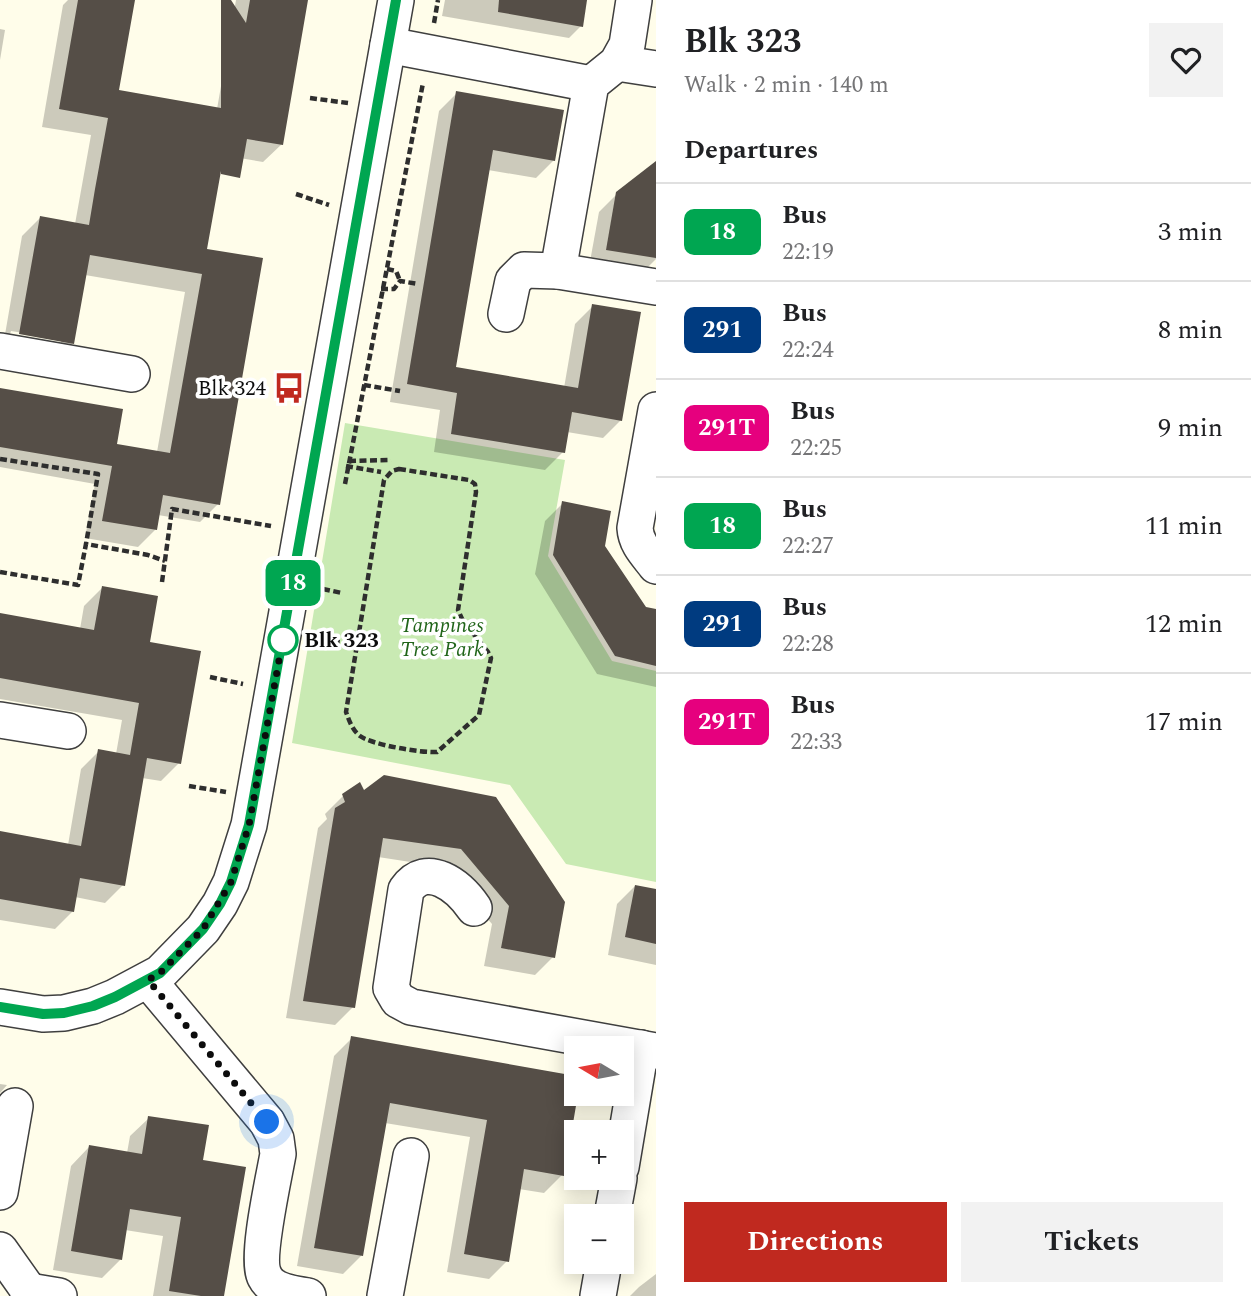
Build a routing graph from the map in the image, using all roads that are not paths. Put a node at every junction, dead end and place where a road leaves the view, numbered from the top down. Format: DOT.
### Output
graph roads {
  1 [pos="396,0"];
  2 [pos="634,0"];
  3 [pos="388,45"];
  4 [pos="656,69"];
  5 [pos="604,74"];
  6 [pos="558,271"];
  7 [pos="656,288"];
  8 [pos="506,314"];
  9 [pos="0,351"];
  10 [pos="132,374"];
  11 [pos="656,410"];
  12 [pos="656,566"];
  13 [pos="0,720"];
  14 [pos="68,731"];
  15 [pos="474,908"];
  16 [pos="148,980"];
  17 [pos="0,1007"];
  18 [pos="648,1050"];
  19 [pos="15,1105"];
  20 [pos="632,1120"];
  21 [pos="411,1156"];
  22 [pos="0,1192"];
  23 [pos="0,1250"];
  24 [pos="602,1274"];
  25 [pos="39,1295"];
  26 [pos="308,1296"];
  27 [pos="385,1296"];
  28 [pos="598,1296"];
  1 -- 3 [label="street"];
  2 -- 5 [label="street"];
  3 -- 5 [label="street"];
  3 -- 16 [label="street"];
  4 -- 5 [label="street"];
  5 -- 6 [label="street"];
  6 -- 7 [label="street"];
  6 -- 8 [label="street"];
  9 -- 10 [label="street"];
  11 -- 12 [label="street"];
  13 -- 14 [label="street"];
  15 -- 18 [label="street"];
  16 -- 17 [label="street"];
  16 -- 26 [label="street"];
  18 -- 20 [label="street"];
  19 -- 22 [label="street"];
  21 -- 27 [label="street"];
  23 -- 25 [label="street"];
  24 -- 28 [label="street"];
}
